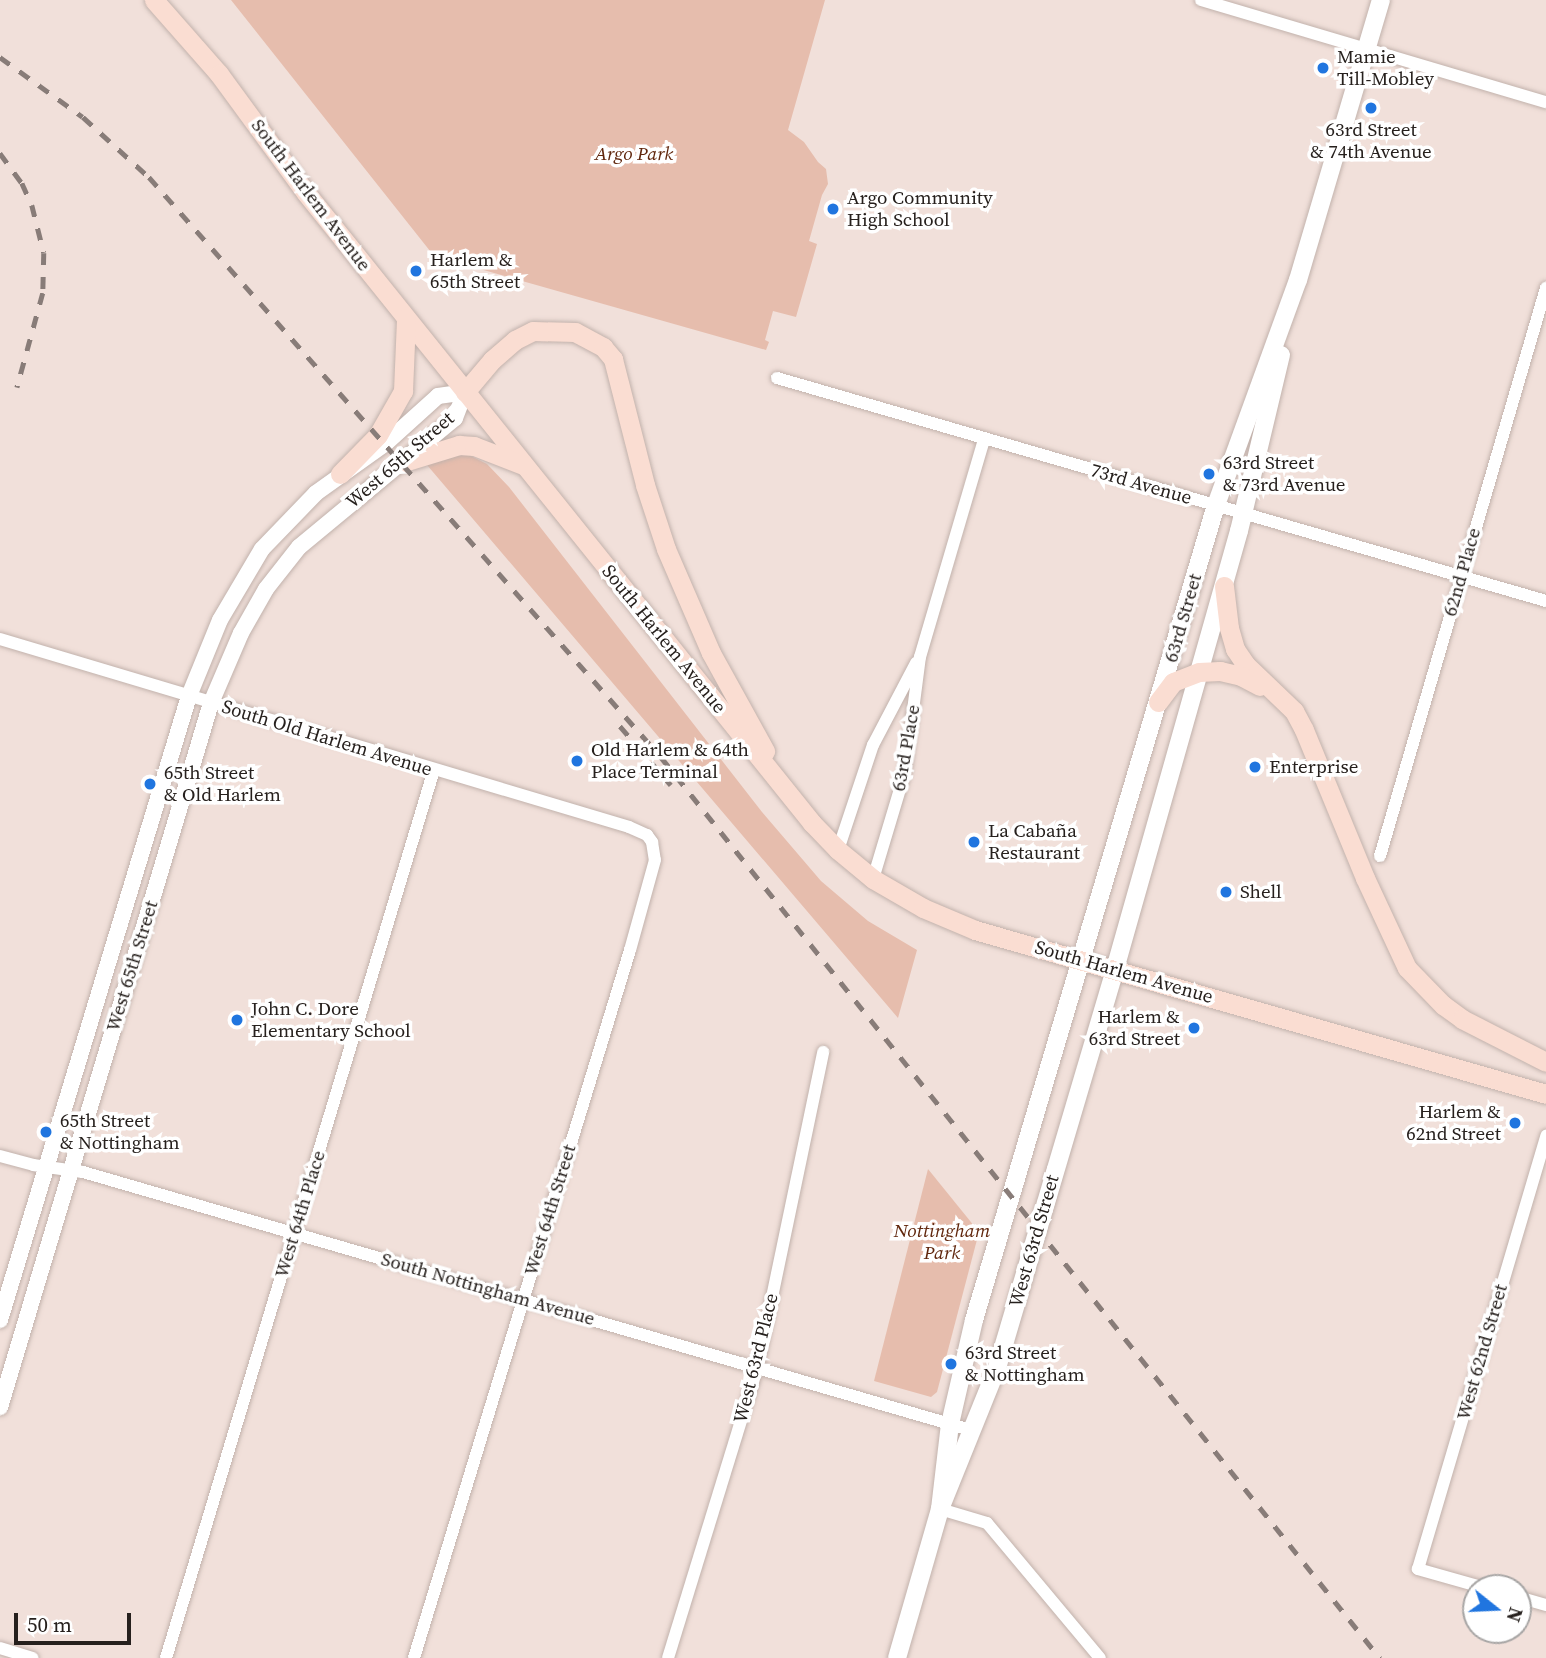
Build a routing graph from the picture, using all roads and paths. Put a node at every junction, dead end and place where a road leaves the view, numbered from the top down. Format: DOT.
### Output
graph roads {
  1 [pos="154,0"];
  2 [pos="1200,0"];
  3 [pos="1381,0"];
  4 [pos="1366,49"];
  5 [pos="1546,102"];
  6 [pos="1298,280"];
  7 [pos="1546,288"];
  8 [pos="406,318"];
  9 [pos="777,378"];
  10 [pos="465,392"];
  11 [pos="984,439"];
  12 [pos="404,461"];
  13 [pos="524,465"];
  14 [pos="340,474"];
  15 [pos="1216,505"];
  16 [pos="1244,513"];
  17 [pos="1461,576"];
  18 [pos="1224,586"];
  19 [pos="1546,601"];
  20 [pos="0,639"];
  21 [pos="920,657"];
  22 [pos="1199,672"];
  23 [pos="189,696"];
  24 [pos="1279,696"];
  25 [pos="1158,702"];
  26 [pos="211,703"];
  27 [pos="434,770"];
  28 [pos="785,789"];
  29 [pos="652,842"];
  30 [pos="838,850"];
  31 [pos="1380,856"];
  32 [pos="873,879"];
  33 [pos="1083,960"];
  34 [pos="1115,969"];
  35 [pos="823,1052"];
  36 [pos="1546,1062"];
  37 [pos="1546,1094"];
  38 [pos="1546,1136"];
  39 [pos="0,1156"];
  40 [pos="46,1167"];
  41 [pos="71,1170"];
  42 [pos="294,1233"];
  43 [pos="523,1300"];
  44 [pos="0,1320"];
  45 [pos="757,1369"];
  46 [pos="0,1407"];
  47 [pos="950,1424"];
  48 [pos="974,1431"];
  49 [pos="940,1509"];
  50 [pos="1462,1581"];
  51 [pos="0,1648"];
  52 [pos="32,1658"];
  53 [pos="166,1658"];
  54 [pos="414,1658"];
  55 [pos="668,1658"];
  56 [pos="897,1658"];
  57 [pos="1100,1658"];
  1 -- 8 [label="main road, South Harlem Avenue"];
  2 -- 4 [label="street"];
  3 -- 4 [label="main road, 63rd Street"];
  4 -- 5 [label="street"];
  4 -- 6 [label="main road, 63rd Street"];
  6 -- 15 [label="main road, 63rd Street"];
  6 -- 16 [label="main road, 63rd Street"];
  7 -- 17 [label="street, 62nd Place"];
  8 -- 10 [label="main road, South Harlem Avenue"];
  8 -- 14 [label="main road"];
  9 -- 11 [label="street, 73rd Avenue"];
  10 -- 12 [label="street, West 65th Street"];
  10 -- 13 [label="main road, South Harlem Avenue"];
  10 -- 14 [label="street, West 65th Street"];
  10 -- 28 [label="main road"];
  11 -- 15 [label="street, 73rd Avenue"];
  11 -- 21 [label="street, 63rd Place"];
  12 -- 13 [label="main road"];
  12 -- 26 [label="street, West 65th Street"];
  13 -- 28 [label="main road, South Harlem Avenue"];
  14 -- 23 [label="street, West 65th Street"];
  15 -- 16 [label="street, 73rd Avenue"];
  15 -- 25 [label="main road, 63rd Street"];
  16 -- 17 [label="street, 73rd Avenue"];
  16 -- 18 [label="main road, 63rd Street"];
  17 -- 19 [label="street, 73rd Avenue"];
  17 -- 31 [label="street, 62nd Place"];
  18 -- 22 [label="main road, 63rd Street"];
  18 -- 24 [label="main road"];
  20 -- 23 [label="street, South Old Harlem Avenue"];
  21 -- 30 [label="street, 63rd Place"];
  21 -- 32 [label="street, 63rd Place"];
  22 -- 24 [label="main road"];
  22 -- 25 [label="main road"];
  22 -- 34 [label="main road, 63rd Street"];
  23 -- 26 [label="street, South Old Harlem Avenue"];
  23 -- 40 [label="street, West 65th Street"];
  24 -- 36 [label="main road"];
  25 -- 33 [label="main road, 63rd Street"];
  26 -- 27 [label="street, South Old Harlem Avenue"];
  26 -- 41 [label="street, West 65th Street"];
  27 -- 29 [label="street, South Old Harlem Avenue"];
  27 -- 42 [label="street, West 64th Place"];
  28 -- 30 [label="main road, South Harlem Avenue"];
  29 -- 43 [label="street, West 64th Street"];
  30 -- 32 [label="main road, South Harlem Avenue"];
  32 -- 33 [label="main road, South Harlem Avenue"];
  33 -- 34 [label="main road, South Harlem Avenue"];
  33 -- 47 [label="main road, West 63rd Street"];
  34 -- 37 [label="main road, South Harlem Avenue"];
  34 -- 48 [label="main road, West 63rd Street"];
  35 -- 45 [label="street, West 63rd Place"];
  38 -- 50 [label="street, West 62nd Street"];
  39 -- 40 [label="street, South Nottingham Avenue"];
  40 -- 41 [label="street, South Nottingham Avenue"];
  40 -- 44 [label="street, West 65th Street"];
  41 -- 42 [label="street, South Nottingham Avenue"];
  41 -- 46 [label="street, West 65th Street"];
  42 -- 43 [label="street, South Nottingham Avenue"];
  42 -- 53 [label="street, West 64th Place"];
  43 -- 45 [label="street, South Nottingham Avenue"];
  43 -- 54 [label="street, West 64th Street"];
  45 -- 47 [label="street, South Nottingham Avenue"];
  45 -- 55 [label="street, West 63rd Place"];
  47 -- 48 [label="street, South Nottingham Avenue"];
  47 -- 49 [label="main road, West 63rd Street"];
  48 -- 49 [label="main road, West 63rd Street"];
  49 -- 56 [label="main road, West 63rd Street"];
  49 -- 57 [label="street"];
  51 -- 52 [label="street"];
}
